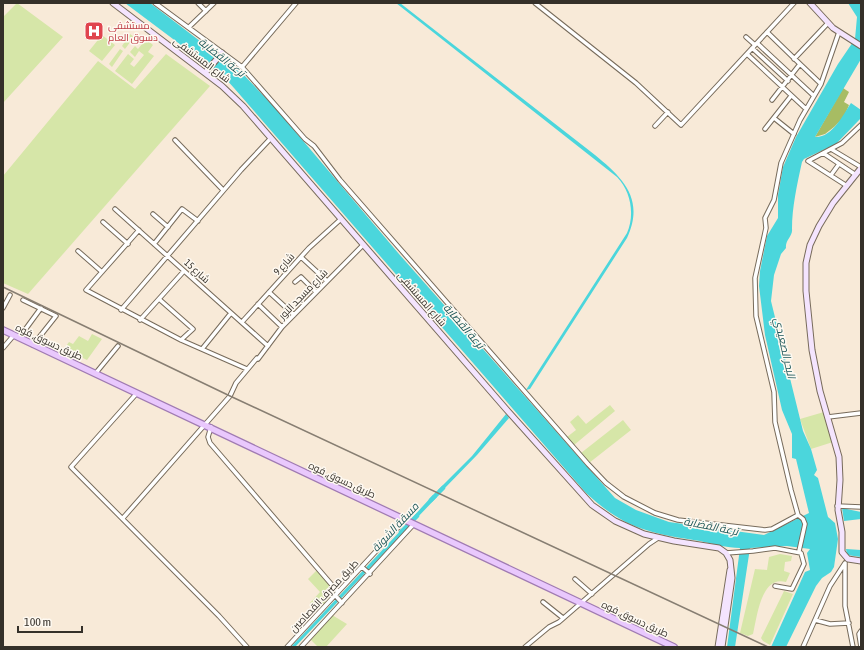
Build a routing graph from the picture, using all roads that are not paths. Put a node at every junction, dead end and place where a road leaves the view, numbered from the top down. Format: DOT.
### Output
graph roads {
  1 [pos="113,3"];
  2 [pos="155,3"];
  3 [pos="198,3"];
  4 [pos="214,3"];
  5 [pos="296,3"];
  6 [pos="535,3"];
  7 [pos="794,3"];
  8 [pos="810,3"];
  9 [pos="206,11"];
  10 [pos="828,23"];
  11 [pos="189,27"];
  12 [pos="767,32"];
  13 [pos="839,32"];
  14 [pos="746,37"];
  15 [pos="755,45"];
  16 [pos="861,46"];
  17 [pos="221,53"];
  18 [pos="747,54"];
  19 [pos="794,59"];
  20 [pos="800,64"];
  21 [pos="242,67"];
  22 [pos="206,71"];
  23 [pos="792,76"];
  24 [pos="788,82"];
  25 [pos="821,84"];
  26 [pos="783,88"];
  27 [pos="791,96"];
  28 [pos="814,96"];
  29 [pos="772,100"];
  30 [pos="806,109"];
  31 [pos="668,112"];
  32 [pos="774,118"];
  33 [pos="861,125"];
  34 [pos="655,126"];
  35 [pos="765,129"];
  36 [pos="794,134"];
  37 [pos="271,138"];
  38 [pos="175,140"];
  39 [pos="831,149"];
  40 [pos="823,153"];
  41 [pos="839,164"];
  42 [pos="861,168"];
  43 [pos="831,175"];
  44 [pos="856,175"];
  45 [pos="847,186"];
  46 [pos="223,190"];
  47 [pos="114,209"];
  48 [pos="153,214"];
  49 [pos="341,219"];
  50 [pos="198,221"];
  51 [pos="103,222"];
  52 [pos="168,227"];
  53 [pos="139,230"];
  54 [pos="128,244"];
  55 [pos="154,244"];
  56 [pos="363,245"];
  57 [pos="78,251"];
  58 [pos="168,256"];
  59 [pos="301,257"];
  60 [pos="184,271"];
  61 [pos="102,272"];
  62 [pos="327,281"];
  63 [pos="295,282"];
  64 [pos="269,292"];
  65 [pos="316,292"];
  66 [pos="10,295"];
  67 [pos="159,299"];
  68 [pos="23,300"];
  69 [pos="258,304"];
  70 [pos="3,308"];
  71 [pos="41,308"];
  72 [pos="121,310"];
  73 [pos="231,313"];
  74 [pos="294,315"];
  75 [pos="140,320"];
  76 [pos="242,322"];
  77 [pos="282,327"];
  78 [pos="3,330"];
  79 [pos="16,337"];
  80 [pos="182,340"];
  81 [pos="33,345"];
  82 [pos="118,346"];
  83 [pos="268,346"];
  84 [pos="3,348"];
  85 [pos="202,349"];
  86 [pos="247,370"];
  87 [pos="95,374"];
  88 [pos="137,393"];
  89 [pos="861,413"];
  90 [pos="828,416"];
  91 [pos="208,426"];
  92 [pos="861,507"];
  93 [pos="838,508"];
  94 [pos="798,515"];
  95 [pos="123,518"];
  96 [pos="405,520"];
  97 [pos="414,524"];
  98 [pos="658,538"];
  99 [pos="799,551"];
  100 [pos="726,553"];
  101 [pos="845,557"];
  102 [pos="861,561"];
  103 [pos="845,563"];
  104 [pos="362,567"];
  105 [pos="730,569"];
  106 [pos="370,574"];
  107 [pos="575,579"];
  108 [pos="775,586"];
  109 [pos="338,592"];
  110 [pos="592,594"];
  111 [pos="335,595"];
  112 [pos="543,602"];
  113 [pos="342,603"];
  114 [pos="581,603"];
  115 [pos="563,618"];
  116 [pos="815,620"];
  117 [pos="849,623"];
  118 [pos="861,631"];
  119 [pos="247,647"];
  120 [pos="287,647"];
  121 [pos="301,647"];
  122 [pos="525,647"];
  123 [pos="674,647"];
  124 [pos="718,647"];
  125 [pos="722,647"];
  126 [pos="803,647"];
  127 [pos="852,647"];
  128 [pos="861,647"];
  1 -- 22 [label="main road, شارع المستشفى"];
  2 -- 11 [label="street"];
  3 -- 9 [label="street"];
  4 -- 9 [label="street"];
  5 -- 21 [label="street"];
  6 -- 31 [label="street"];
  7 -- 12 [label="street"];
  8 -- 10 [label="main road"];
  9 -- 11 [label="street"];
  10 -- 13 [label="main road"];
  10 -- 19 [label="street"];
  11 -- 17 [label="street"];
  12 -- 15 [label="street"];
  12 -- 19 [label="street"];
  13 -- 16 [label="main road"];
  13 -- 25 [label="street"];
  14 -- 15 [label="street"];
  15 -- 18 [label="street"];
  15 -- 23 [label="street"];
  15 -- 24 [label="street"];
  17 -- 21 [label="street"];
  17 -- 22 [label="main road"];
  18 -- 26 [label="street"];
  18 -- 31 [label="street"];
  19 -- 20 [label="street"];
  20 -- 23 [label="street"];
  20 -- 25 [label="street"];
  21 -- 94 [label="street"];
  22 -- 37 [label="main road, شارع المستشفى"];
  23 -- 24 [label="street"];
  23 -- 28 [label="street"];
  24 -- 26 [label="street"];
  25 -- 28 [label="street"];
  26 -- 27 [label="street"];
  26 -- 29 [label="street"];
  27 -- 30 [label="street"];
  27 -- 32 [label="street"];
  28 -- 30 [label="street"];
  30 -- 36 [label="street"];
  31 -- 34 [label="street"];
  32 -- 35 [label="street"];
  32 -- 36 [label="street"];
  33 -- 39 [label="street"];
  36 -- 94 [label="street"];
  37 -- 46 [label="street"];
  37 -- 49 [label="main road, شارع المستشفى"];
  38 -- 46 [label="street"];
  39 -- 40 [label="street"];
  39 -- 42 [label="street"];
  40 -- 41 [label="street"];
  40 -- 43 [label="street"];
  41 -- 43 [label="street"];
  41 -- 44 [label="street"];
  42 -- 44 [label="main road"];
  43 -- 45 [label="street"];
  44 -- 45 [label="main road"];
  45 -- 90 [label="main road"];
  46 -- 50 [label="street"];
  47 -- 53 [label="street, شارع 15"];
  48 -- 52 [label="street"];
  49 -- 56 [label="main road, شارع المستشفى"];
  49 -- 59 [label="street, شارع 9"];
  50 -- 52 [label="street"];
  50 -- 58 [label="street"];
  51 -- 54 [label="street"];
  52 -- 55 [label="street"];
  53 -- 54 [label="street"];
  53 -- 55 [label="street, شارع 15"];
  54 -- 61 [label="street"];
  55 -- 58 [label="street, شارع 15"];
  56 -- 62 [label="street, شارع مسجد النور"];
  56 -- 98 [label="main road, شارع المستشفى"];
  57 -- 61 [label="street"];
  58 -- 60 [label="street, شارع 15"];
  58 -- 72 [label="street"];
  59 -- 62 [label="street"];
  59 -- 64 [label="street, شارع 9"];
  60 -- 67 [label="street"];
  60 -- 73 [label="street, شارع 15"];
  61 -- 72 [label="street"];
  62 -- 65 [label="street, شارع مسجد النور"];
  63 -- 65 [label="street"];
  64 -- 69 [label="street, شارع 9"];
  64 -- 74 [label="street"];
  65 -- 74 [label="street, شارع مسجد النور"];
  66 -- 70 [label="street"];
  67 -- 75 [label="street"];
  67 -- 80 [label="street"];
  68 -- 71 [label="street"];
  69 -- 76 [label="street, شارع 9"];
  69 -- 77 [label="street"];
  71 -- 79 [label="street"];
  71 -- 81 [label="street"];
  72 -- 75 [label="street"];
  73 -- 76 [label="street, شارع 15"];
  73 -- 85 [label="street"];
  74 -- 77 [label="street, شارع مسجد النور"];
  75 -- 80 [label="street"];
  76 -- 83 [label="street, شارع 15"];
  77 -- 83 [label="street, شارع مسجد النور"];
  78 -- 79 [label="main road, طريق دسوق, فوه"];
  79 -- 81 [label="main road, طريق دسوق, فوه"];
  79 -- 84 [label="street"];
  80 -- 85 [label="street"];
  81 -- 87 [label="main road, طريق دسوق, فوه"];
  82 -- 87 [label="street"];
  83 -- 86 [label="street, شارع مسجد النور"];
  85 -- 86 [label="street"];
  86 -- 91 [label="street, شارع مسجد النور"];
  87 -- 88 [label="main road, طريق دسوق, فوه"];
  88 -- 91 [label="main road, طريق دسوق, فوه"];
  88 -- 95 [label="street"];
  89 -- 90 [label="street"];
  90 -- 93 [label="main road"];
  91 -- 95 [label="street, شارع مسجد النور"];
  91 -- 96 [label="main road, طريق دسوق, فوه"];
  91 -- 109 [label="street"];
  92 -- 93 [label="street"];
  93 -- 101 [label="main road"];
  94 -- 99 [label="street"];
  95 -- 119 [label="street"];
  96 -- 97 [label="main road, طريق دسوق, فوه"];
  96 -- 104 [label="street, طريق مصرف القصاصين"];
  97 -- 106 [label="street"];
  97 -- 114 [label="main road, طريق دسوق, فوه"];
  98 -- 100 [label="main road, شارع المستشفى"];
  98 -- 110 [label="street"];
  99 -- 100 [label="street"];
  99 -- 108 [label="street"];
  100 -- 105 [label="main road"];
  101 -- 102 [label="main road"];
  101 -- 103 [label="street"];
  103 -- 116 [label="street"];
  103 -- 117 [label="street"];
  104 -- 106 [label="street"];
  104 -- 109 [label="street, طريق مصرف القصاصين"];
  105 -- 124 [label="main road"];
  105 -- 125 [label="main road"];
  106 -- 113 [label="street"];
  107 -- 110 [label="street"];
  109 -- 111 [label="street, طريق مصرف القصاصين"];
  110 -- 114 [label="street"];
  111 -- 113 [label="street"];
  111 -- 120 [label="street, طريق مصرف القصاصين"];
  112 -- 115 [label="street"];
  113 -- 121 [label="street"];
  114 -- 115 [label="street"];
  114 -- 123 [label="main road, طريق دسوق, فوه"];
  115 -- 122 [label="street"];
  116 -- 117 [label="street"];
  116 -- 126 [label="street"];
  117 -- 127 [label="street"];
  118 -- 128 [label="street"];
}
